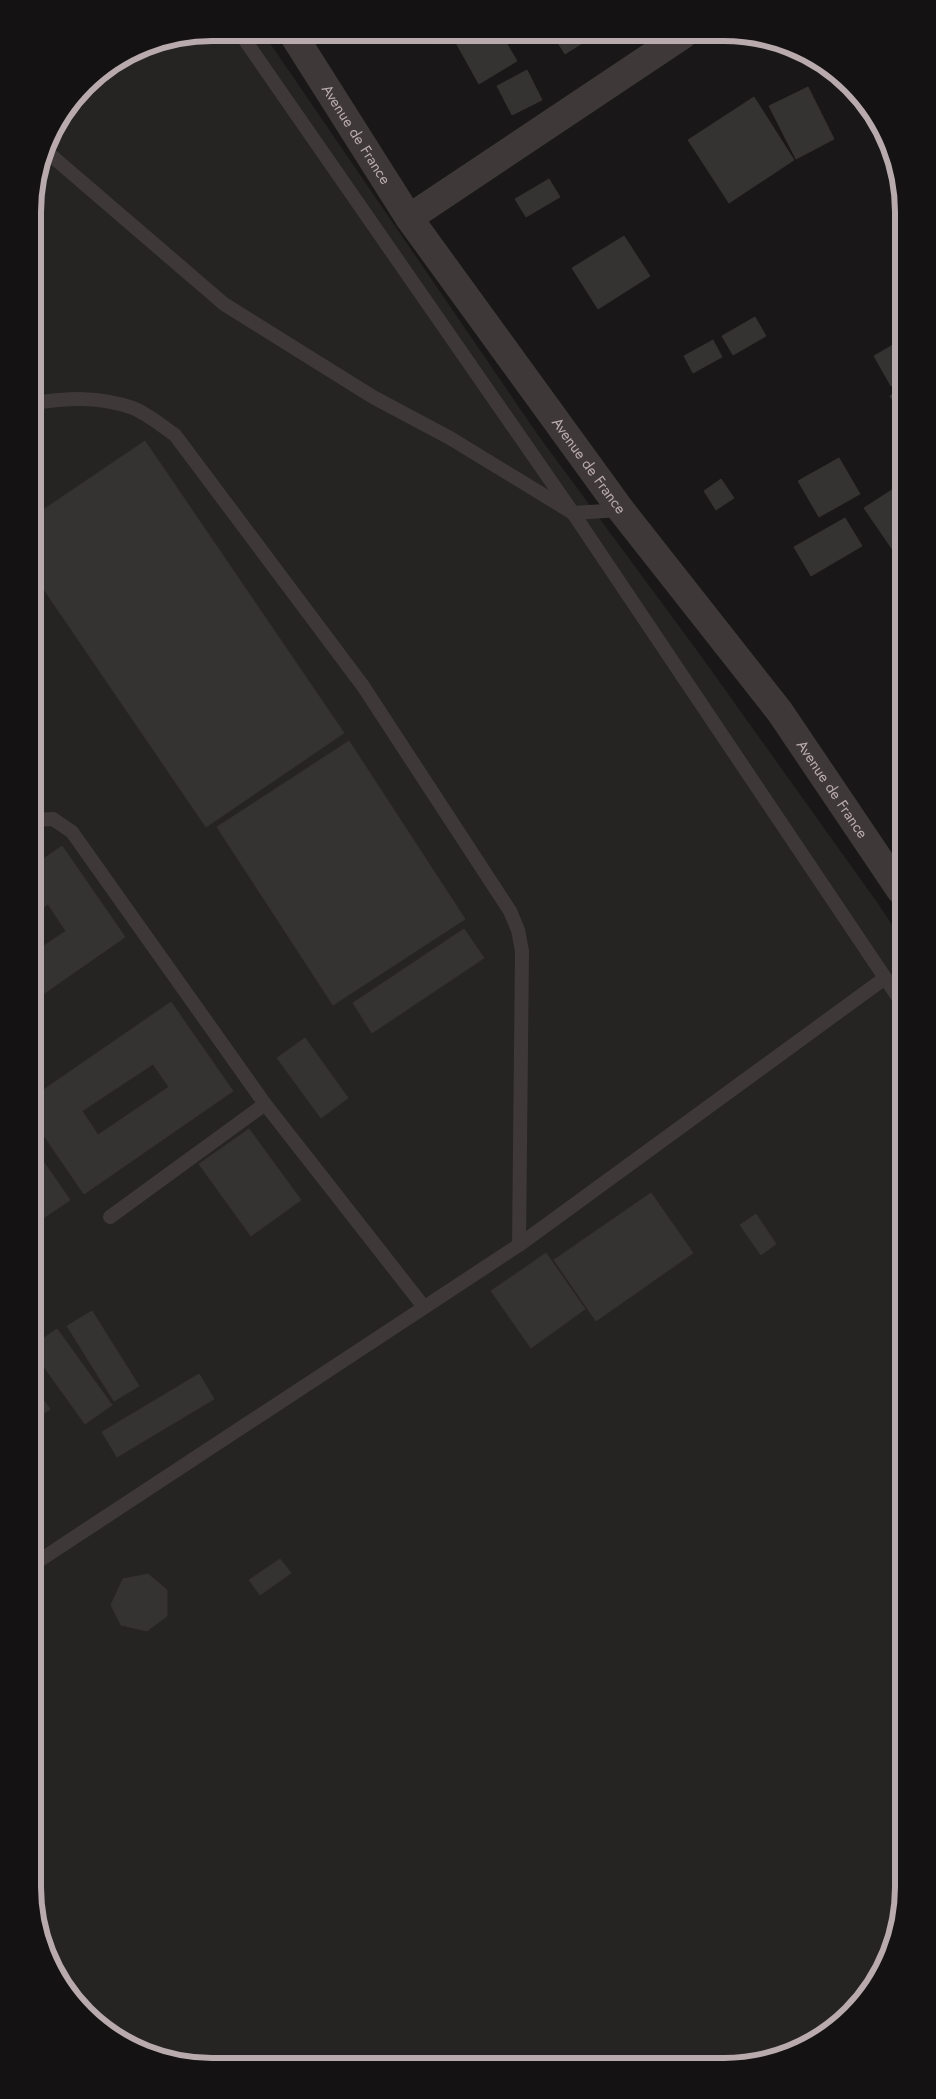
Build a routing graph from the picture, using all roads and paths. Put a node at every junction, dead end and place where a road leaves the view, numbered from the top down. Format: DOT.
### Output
graph roads {
  1 [pos="675,41"];
  2 [pos="246,42"];
  3 [pos="298,42"];
  4 [pos="51,155"];
  5 [pos="410,218"];
  6 [pos="42,402"];
  7 [pos="621,510"];
  8 [pos="573,514"];
  9 [pos="42,820"];
  10 [pos="895,882"];
  11 [pos="885,978"];
  12 [pos="895,992"];
  13 [pos="265,1104"];
  14 [pos="110,1217"];
  15 [pos="519,1245"];
  16 [pos="424,1307"];
  17 [pos="41,1560"];
  1 -- 5 [label="street"];
  2 -- 8 [label="lane"];
  3 -- 5 [label="street, Avenue de France"];
  4 -- 8 [label="lane"];
  5 -- 7 [label="street, Avenue de France"];
  6 -- 15 [label="lane"];
  7 -- 8 [label="lane"];
  7 -- 10 [label="street, Avenue de France"];
  8 -- 11 [label="lane"];
  9 -- 13 [label="lane"];
  11 -- 12 [label="lane"];
  11 -- 15 [label="lane"];
  13 -- 14 [label="lane"];
  13 -- 16 [label="lane"];
  15 -- 16 [label="lane"];
  16 -- 17 [label="lane"];
}
